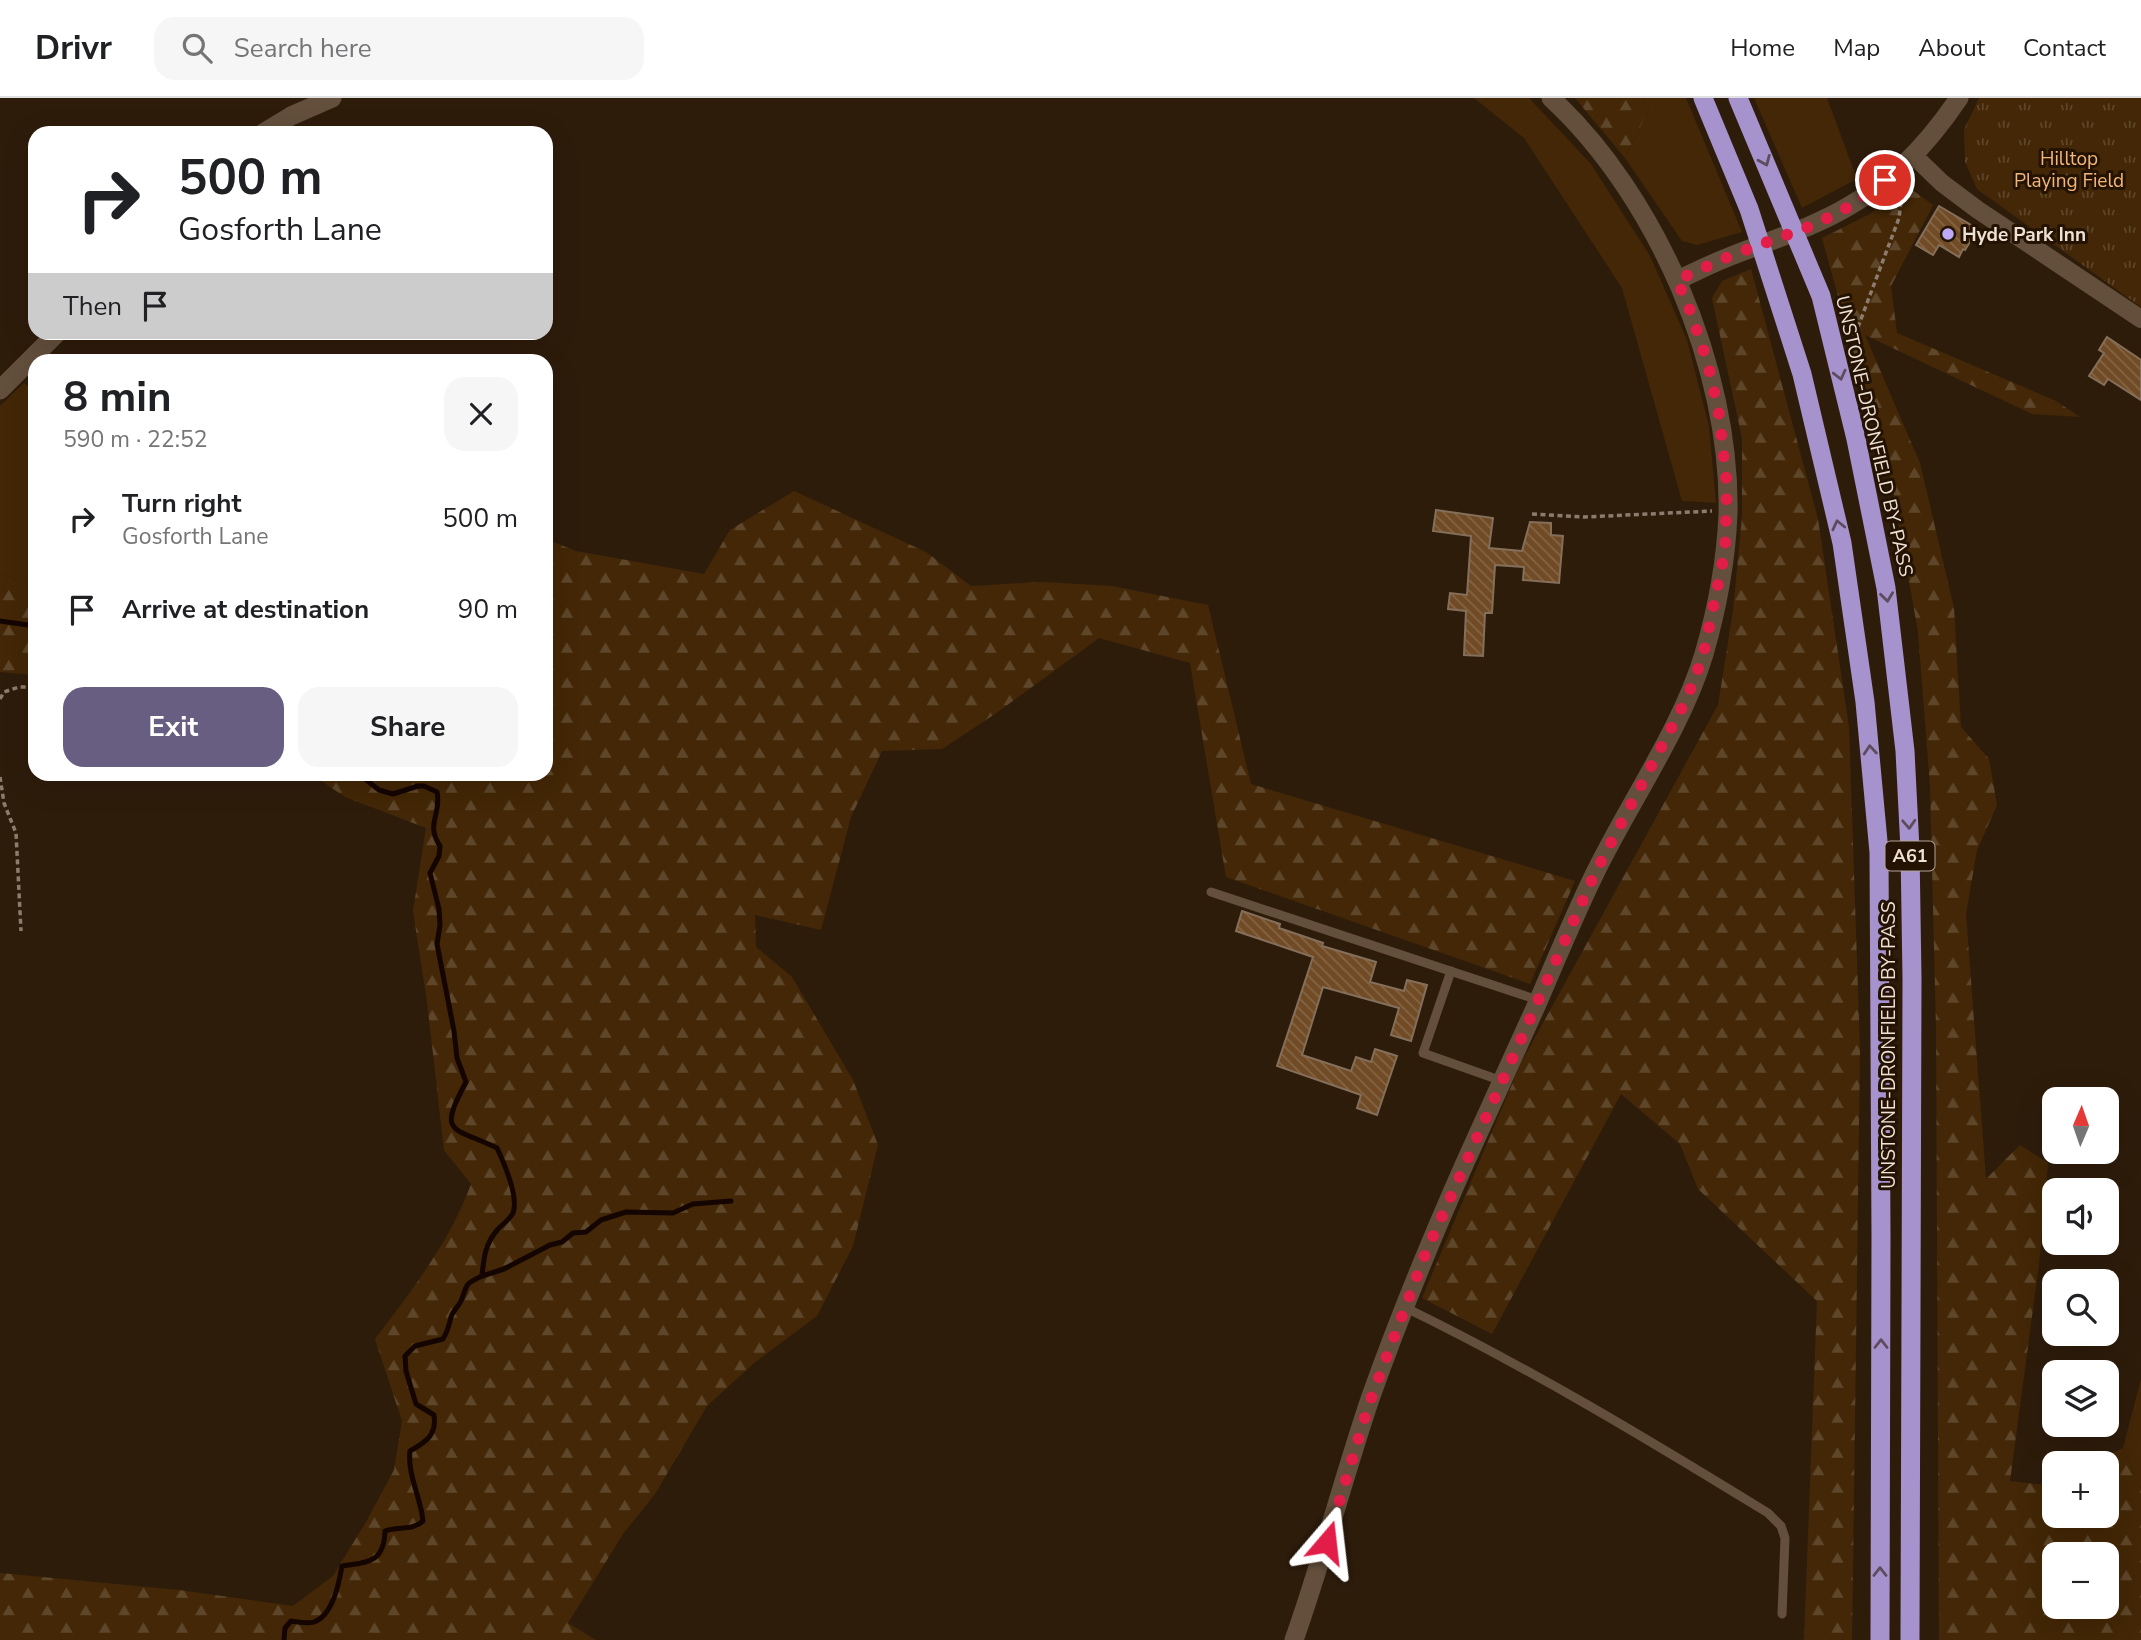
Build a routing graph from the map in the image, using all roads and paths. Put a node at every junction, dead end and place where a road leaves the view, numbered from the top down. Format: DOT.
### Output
graph roads {
  1 [pos="332,98"];
  2 [pos="1551,98"];
  3 [pos="1703,98"];
  4 [pos="1738,98"];
  5 [pos="1959,98"];
  6 [pos="275,126"];
  7 [pos="1914,156"];
  8 [pos="1889,177"];
  9 [pos="1677,280"];
  10 [pos="2141,319"];
  11 [pos="1857,327"];
  12 [pos="50,340"];
  13 [pos="36,354"];
  14 [pos="28,362"];
  15 [pos="0,390"];
  16 [pos="1728,511"];
  17 [pos="1532,514"];
  18 [pos="28,687"];
  19 [pos="0,699"];
  20 [pos="0,778"];
  21 [pos="1211,892"];
  22 [pos="21,931"];
  23 [pos="1451,971"];
  24 [pos="1538,1000"];
  25 [pos="1502,1081"];
  26 [pos="1404,1307"];
  27 [pos="1782,1614"];
  28 [pos="1294,1640"];
  29 [pos="1880,1640"];
  30 [pos="1910,1640"];
  1 -- 6 [label="street"];
  2 -- 9 [label="street"];
  29 -- 3 [label="highway, UNSTONE-DRONFIELD BY-PASS / A61, one-way"];
  4 -- 30 [label="highway, UNSTONE-DRONFIELD BY-PASS / A61, one-way"];
  5 -- 7 [label="street"];
  7 -- 8 [label="street"];
  7 -- 10 [label="street"];
  8 -- 9 [label="street"];
  8 -- 11 [label="path"];
  9 -- 16 [label="street"];
  12 -- 13 [label="street"];
  14 -- 15 [label="street"];
  16 -- 17 [label="path"];
  16 -- 24 [label="street"];
  18 -- 19 [label="path"];
  20 -- 22 [label="path"];
  21 -- 23 [label="lane"];
  23 -- 24 [label="lane"];
  23 -- 25 [label="lane"];
  24 -- 25 [label="street"];
  25 -- 26 [label="street"];
  26 -- 27 [label="lane"];
  26 -- 28 [label="street"];
}
